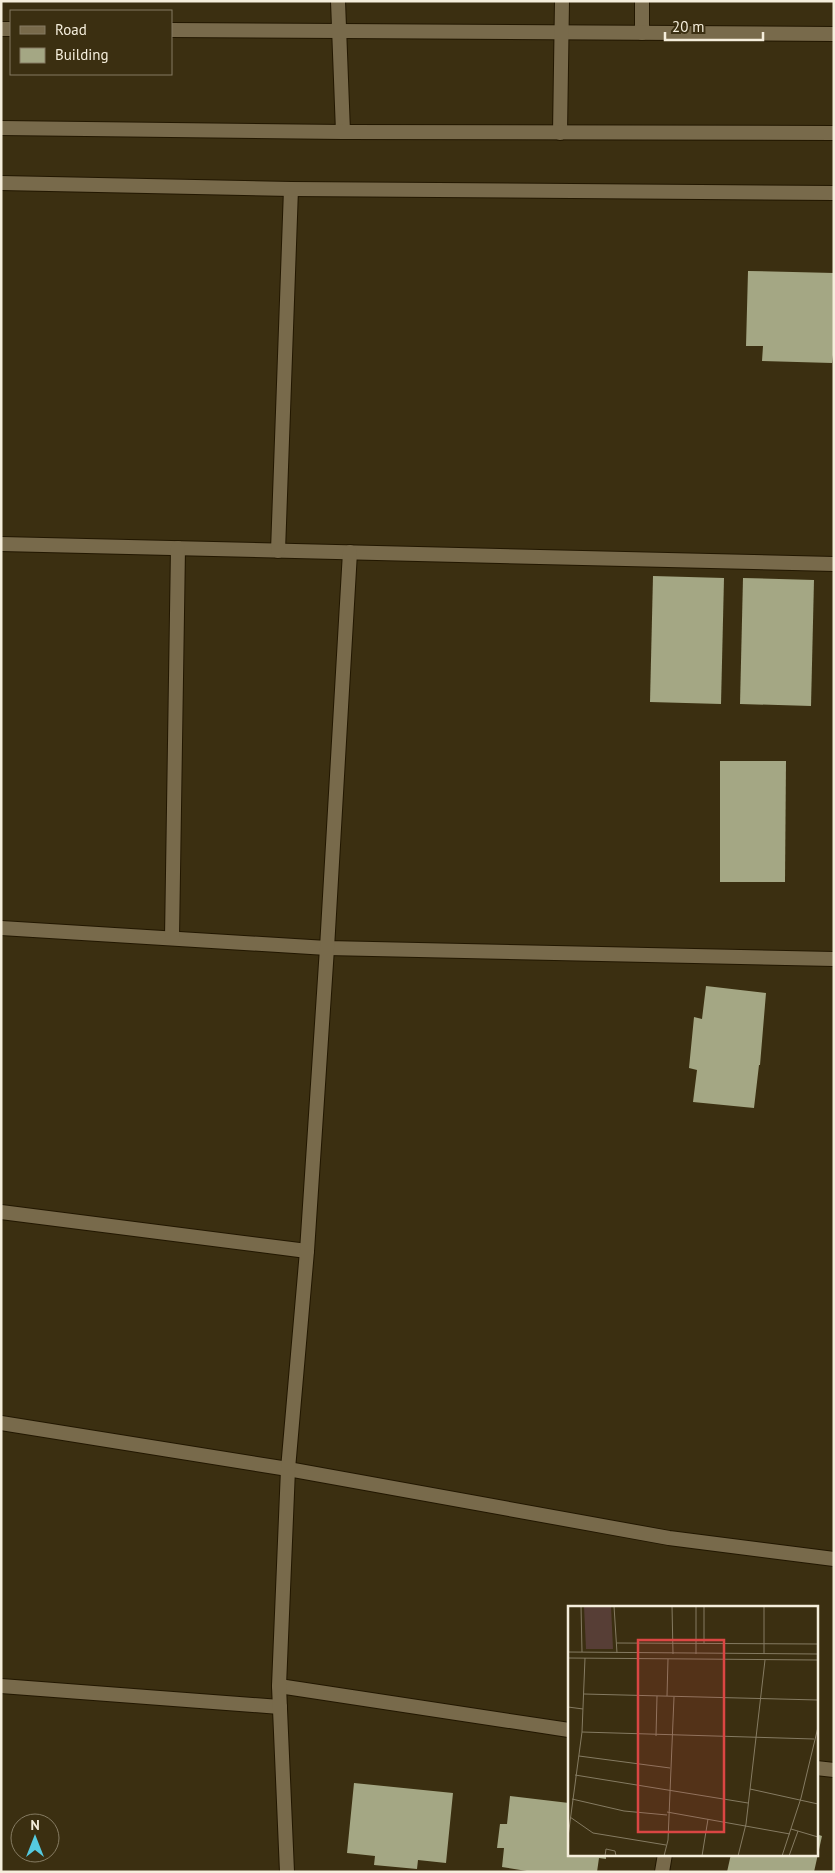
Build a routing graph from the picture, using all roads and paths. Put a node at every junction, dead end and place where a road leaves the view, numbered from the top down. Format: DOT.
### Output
graph roads {
  1 [pos="338,1"];
  2 [pos="562,1"];
  3 [pos="642,1"];
  4 [pos="172,30"];
  5 [pos="338,31"];
  6 [pos="562,32"];
  7 [pos="642,33"];
  8 [pos="834,34"];
  9 [pos="1,128"];
  10 [pos="343,132"];
  11 [pos="560,133"];
  12 [pos="834,134"];
  13 [pos="1,183"];
  14 [pos="291,189"];
  15 [pos="834,193"];
  16 [pos="1,544"];
  17 [pos="178,548"];
  18 [pos="278,551"];
  19 [pos="350,552"];
  20 [pos="834,564"];
  21 [pos="1,928"];
  22 [pos="172,938"];
  23 [pos="327,948"];
  24 [pos="834,959"];
  25 [pos="1,1212"];
  26 [pos="307,1251"];
  27 [pos="1,1423"];
  28 [pos="288,1470"];
  29 [pos="834,1559"];
  30 [pos="1,1686"];
  31 [pos="279,1686"];
  32 [pos="280,1707"];
  33 [pos="568,1730"];
  34 [pos="818,1768"];
  35 [pos="834,1770"];
  36 [pos="665,1856"];
  37 [pos="287,1872"];
  38 [pos="662,1872"];
  1 -- 5 [label="street"];
  2 -- 6 [label="street"];
  3 -- 7 [label="street"];
  4 -- 5 [label="street"];
  5 -- 6 [label="street"];
  5 -- 10 [label="street"];
  6 -- 7 [label="street"];
  6 -- 11 [label="street"];
  7 -- 8 [label="street"];
  9 -- 10 [label="street"];
  10 -- 11 [label="street"];
  11 -- 12 [label="street"];
  13 -- 14 [label="street"];
  14 -- 15 [label="street"];
  14 -- 18 [label="street"];
  16 -- 17 [label="street"];
  17 -- 18 [label="street"];
  17 -- 22 [label="street"];
  18 -- 19 [label="street"];
  19 -- 20 [label="street"];
  19 -- 23 [label="street"];
  21 -- 22 [label="street"];
  22 -- 23 [label="street"];
  23 -- 24 [label="street"];
  23 -- 26 [label="street"];
  25 -- 26 [label="street"];
  26 -- 28 [label="street"];
  27 -- 28 [label="street"];
  28 -- 29 [label="street"];
  28 -- 31 [label="street"];
  30 -- 32 [label="street"];
  31 -- 32 [label="street"];
  31 -- 33 [label="street"];
  32 -- 37 [label="street"];
  34 -- 35 [label="street"];
  36 -- 38 [label="street"];
}
